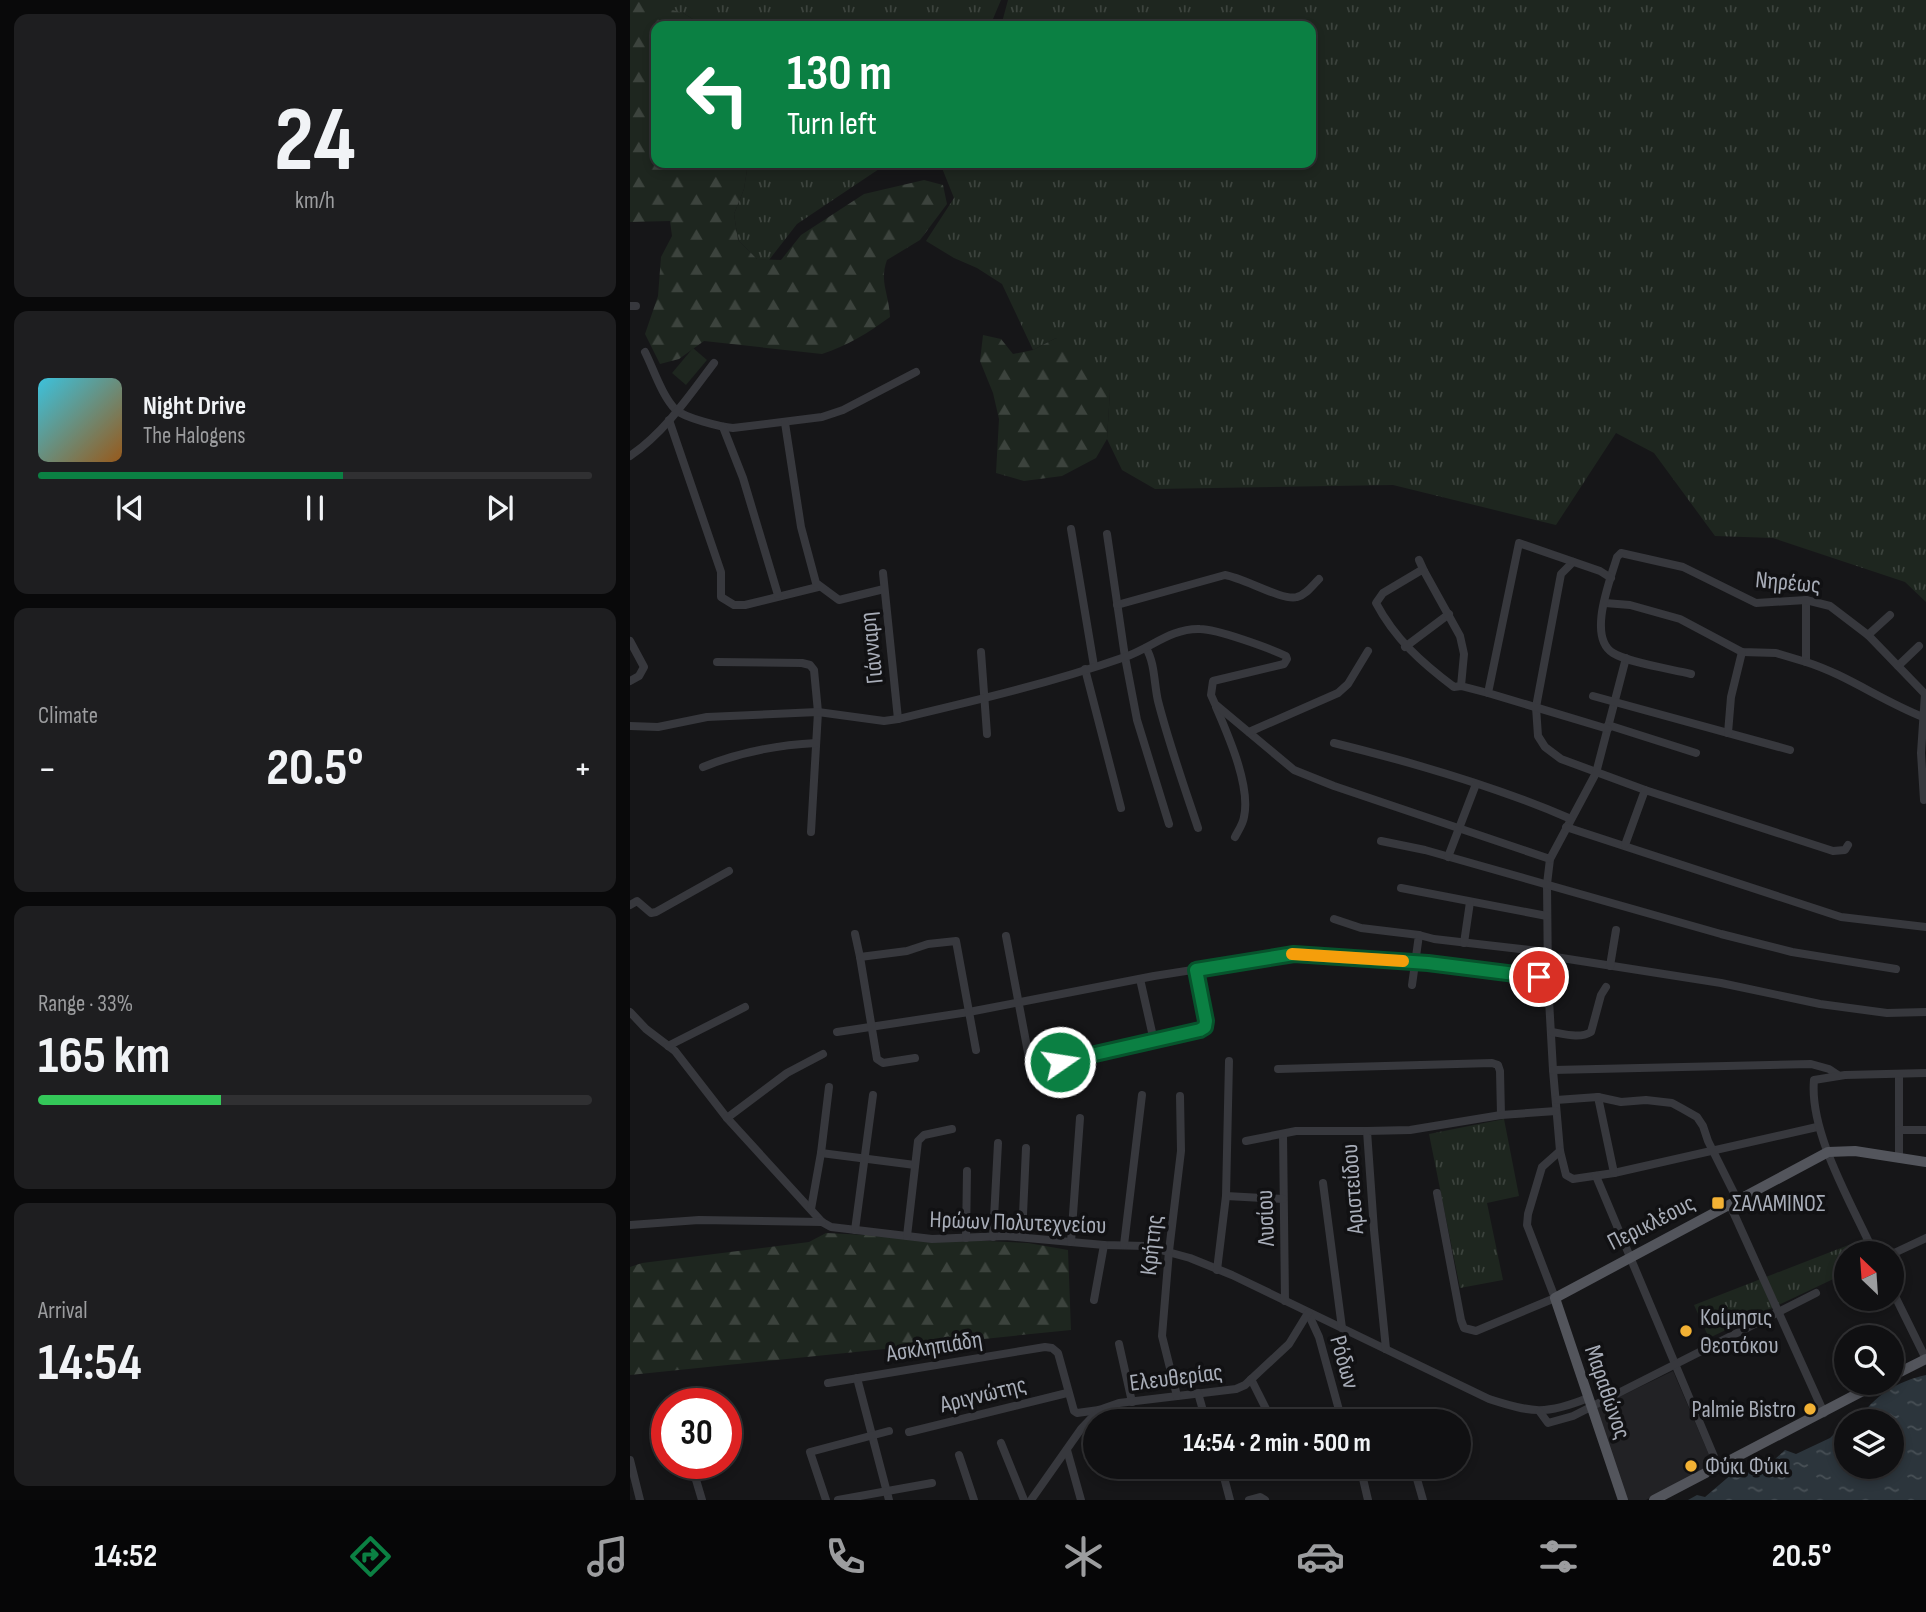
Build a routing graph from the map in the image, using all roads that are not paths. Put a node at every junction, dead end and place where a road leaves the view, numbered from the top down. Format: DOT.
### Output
graph roads {
  1 [pos="645,352"];
  2 [pos="715,363"];
  3 [pos="916,372"];
  4 [pos="677,412"];
  5 [pos="669,420"];
  6 [pos="785,423"];
  7 [pos="723,427"];
  8 [pos="630,456"];
  9 [pos="1070,529"];
  10 [pos="1107,534"];
  11 [pos="1419,561"];
  12 [pos="1573,562"];
  13 [pos="1424,571"];
  14 [pos="883,573"];
  15 [pos="1611,578"];
  16 [pos="1319,579"];
  17 [pos="818,587"];
  18 [pos="884,589"];
  19 [pos="778,595"];
  20 [pos="1806,600"];
  21 [pos="1605,603"];
  22 [pos="1117,606"];
  23 [pos="1448,614"];
  24 [pos="1890,615"];
  25 [pos="1868,635"];
  26 [pos="630,641"];
  27 [pos="1919,646"];
  28 [pos="1405,647"];
  29 [pos="1146,648"];
  30 [pos="1368,650"];
  31 [pos="981,652"];
  32 [pos="1742,652"];
  33 [pos="1125,657"];
  34 [pos="1626,658"];
  35 [pos="717,662"];
  36 [pos="1806,662"];
  37 [pos="1898,666"];
  38 [pos="1090,667"];
  39 [pos="1691,674"];
  40 [pos="630,681"];
  41 [pos="1461,686"];
  42 [pos="1488,693"];
  43 [pos="1926,694"];
  44 [pos="1593,696"];
  45 [pos="985,698"];
  46 [pos="1613,702"];
  47 [pos="1215,704"];
  48 [pos="1536,707"];
  49 [pos="818,712"];
  50 [pos="1923,717"];
  51 [pos="898,719"];
  52 [pos="630,726"];
  53 [pos="1608,727"];
  54 [pos="1249,732"];
  55 [pos="1728,733"];
  56 [pos="987,734"];
  57 [pos="816,743"];
  58 [pos="1334,743"];
  59 [pos="1790,750"];
  60 [pos="1696,753"];
  61 [pos="703,767"];
  62 [pos="1596,773"];
  63 [pos="1476,784"];
  64 [pos="1644,790"];
  65 [pos="1924,800"];
  66 [pos="1121,808"];
  67 [pos="1569,823"];
  68 [pos="1169,824"];
  69 [pos="1458,827"];
  70 [pos="1198,828"];
  71 [pos="811,832"];
  72 [pos="1235,837"];
  73 [pos="1381,841"];
  74 [pos="1625,845"];
  75 [pos="1848,845"];
  76 [pos="1448,857"];
  77 [pos="1550,859"];
  78 [pos="729,871"];
  79 [pos="1547,884"];
  80 [pos="1401,888"];
  81 [pos="1470,902"];
  82 [pos="630,905"];
  83 [pos="1547,916"];
  84 [pos="1334,919"];
  85 [pos="1926,928"];
  86 [pos="1616,930"];
  87 [pos="855,934"];
  88 [pos="1419,934"];
  89 [pos="1006,936"];
  90 [pos="1464,943"];
  91 [pos="1549,956"];
  92 [pos="860,957"];
  93 [pos="1416,962"];
  94 [pos="1610,966"];
  95 [pos="1896,969"];
  96 [pos="1196,970"];
  97 [pos="1140,979"];
  98 [pos="1548,982"];
  99 [pos="1412,985"];
  100 [pos="1606,987"];
  101 [pos="1019,1003"];
  102 [pos="745,1007"];
  103 [pos="630,1012"];
  104 [pos="969,1012"];
  105 [pos="1926,1012"];
  106 [pos="872,1027"];
  107 [pos="837,1032"];
  108 [pos="1552,1032"];
  109 [pos="1154,1041"];
  110 [pos="668,1046"];
  111 [pos="976,1050"];
  112 [pos="823,1054"];
  113 [pos="915,1058"];
  114 [pos="1229,1061"];
  115 [pos="1278,1069"];
  116 [pos="1553,1070"];
  117 [pos="1926,1073"];
  118 [pos="1899,1074"];
  119 [pos="1839,1075"];
  120 [pos="828,1087"];
  121 [pos="873,1095"];
  122 [pos="1142,1095"];
  123 [pos="1180,1096"];
  124 [pos="1598,1097"];
  125 [pos="1556,1100"];
  126 [pos="1556,1111"];
  127 [pos="1501,1115"];
  128 [pos="727,1118"];
  129 [pos="1080,1118"];
  130 [pos="1817,1127"];
  131 [pos="952,1129"];
  132 [pos="1899,1130"];
  133 [pos="1926,1130"];
  134 [pos="1367,1131"];
  135 [pos="1283,1134"];
  136 [pos="1246,1141"];
  137 [pos="998,1143"];
  138 [pos="1026,1148"];
  139 [pos="1712,1150"];
  140 [pos="1560,1151"];
  141 [pos="1828,1152"];
  142 [pos="821,1153"];
  143 [pos="1899,1157"];
  144 [pos="866,1159"];
  145 [pos="1926,1162"];
  146 [pos="915,1165"];
  147 [pos="967,1171"];
  148 [pos="1614,1172"];
  149 [pos="1595,1176"];
  150 [pos="1322,1183"];
  151 [pos="1437,1193"];
  152 [pos="1226,1196"];
  153 [pos="1283,1199"];
  154 [pos="1734,1203"];
  155 [pos="811,1209"];
  156 [pos="822,1222"];
  157 [pos="630,1225"];
  158 [pos="855,1230"];
  159 [pos="907,1236"];
  160 [pos="993,1237"];
  161 [pos="1023,1237"];
  162 [pos="966,1238"];
  163 [pos="1926,1238"];
  164 [pos="1869,1241"];
  165 [pos="1071,1242"];
  166 [pos="1104,1245"];
  167 [pos="1124,1245"];
  168 [pos="1904,1248"];
  169 [pos="1169,1251"];
  170 [pos="1629,1256"];
  171 [pos="1217,1269"];
  172 [pos="1816,1293"];
  173 [pos="1555,1298"];
  174 [pos="1094,1300"];
  175 [pos="1285,1301"];
  176 [pos="1777,1311"];
  177 [pos="1902,1311"];
  178 [pos="1308,1314"];
  179 [pos="1342,1328"];
  180 [pos="1119,1344"];
  181 [pos="1386,1349"];
  182 [pos="1926,1359"];
  183 [pos="1675,1363"];
  184 [pos="1904,1370"];
  185 [pos="857,1378"];
  186 [pos="1251,1379"];
  187 [pos="828,1383"];
  188 [pos="1067,1393"];
  189 [pos="1198,1393"];
  190 [pos="1857,1395"];
  191 [pos="1177,1396"];
  192 [pos="1132,1402"];
  193 [pos="1589,1402"];
  194 [pos="1102,1409"];
  195 [pos="1203,1409"];
  196 [pos="1266,1409"];
  197 [pos="1338,1409"];
  198 [pos="1083,1412"];
  199 [pos="1824,1413"];
  200 [pos="1083,1429"];
  201 [pos="889,1431"];
  202 [pos="909,1432"];
  203 [pos="872,1436"];
  204 [pos="1001,1443"];
  205 [pos="1066,1450"];
  206 [pos="959,1455"];
  207 [pos="630,1460"];
  208 [pos="1717,1466"];
  209 [pos="696,1479"];
  210 [pos="1224,1479"];
  211 [pos="1362,1479"];
  212 [pos="1417,1479"];
  213 [pos="932,1483"];
  214 [pos="887,1490"];
  215 [pos="1366,1499"];
  216 [pos="640,1500"];
  217 [pos="702,1500"];
  218 [pos="826,1500"];
  219 [pos="838,1500"];
  220 [pos="889,1500"];
  221 [pos="974,1500"];
  222 [pos="1024,1500"];
  223 [pos="1031,1500"];
  224 [pos="1081,1500"];
  225 [pos="1230,1500"];
  226 [pos="1249,1500"];
  227 [pos="1265,1500"];
  228 [pos="1423,1500"];
  229 [pos="1623,1500"];
  230 [pos="1654,1500"];
  1 -- 4 [label="street"];
  2 -- 4 [label="street"];
  3 -- 6 [label="street"];
  4 -- 5 [label="street"];
  4 -- 7 [label="street"];
  5 -- 8 [label="street"];
  5 -- 19 [label="street"];
  6 -- 7 [label="street"];
  6 -- 17 [label="street"];
  7 -- 19 [label="street"];
  9 -- 38 [label="street"];
  10 -- 22 [label="street"];
  11 -- 13 [label="street"];
  12 -- 15 [label="street"];
  12 -- 42 [label="street"];
  12 -- 48 [label="street"];
  13 -- 23 [label="street"];
  13 -- 28 [label="street"];
  14 -- 18 [label="street, Γιάνναρη"];
  15 -- 20 [label="street, Νηρέως"];
  15 -- 21 [label="street"];
  16 -- 22 [label="street"];
  17 -- 18 [label="street"];
  17 -- 19 [label="street"];
  18 -- 51 [label="street, Γιάνναρη"];
  20 -- 25 [label="street, Νηρέως"];
  20 -- 36 [label="street"];
  21 -- 32 [label="street"];
  21 -- 34 [label="street"];
  22 -- 33 [label="street"];
  23 -- 28 [label="street"];
  23 -- 41 [label="street"];
  24 -- 25 [label="street"];
  25 -- 37 [label="street, Νηρέως"];
  26 -- 40 [label="street"];
  27 -- 37 [label="street"];
  28 -- 41 [label="street"];
  29 -- 33 [label="street"];
  29 -- 47 [label="street"];
  29 -- 70 [label="street"];
  30 -- 54 [label="street"];
  31 -- 45 [label="street"];
  32 -- 36 [label="street"];
  32 -- 55 [label="street"];
  33 -- 38 [label="street"];
  33 -- 68 [label="street"];
  34 -- 39 [label="street"];
  34 -- 46 [label="street"];
  35 -- 49 [label="street"];
  36 -- 50 [label="street"];
  37 -- 43 [label="street, Νηρέως"];
  38 -- 45 [label="street"];
  38 -- 66 [label="street"];
  41 -- 42 [label="street"];
  42 -- 48 [label="street"];
  43 -- 50 [label="street"];
  44 -- 46 [label="street"];
  45 -- 51 [label="street"];
  45 -- 56 [label="street"];
  46 -- 53 [label="street"];
  46 -- 55 [label="street"];
  47 -- 54 [label="street"];
  47 -- 72 [label="street"];
  48 -- 53 [label="street"];
  48 -- 62 [label="street"];
  49 -- 51 [label="street"];
  49 -- 52 [label="street"];
  49 -- 57 [label="street"];
  50 -- 65 [label="street"];
  53 -- 60 [label="street"];
  53 -- 62 [label="street"];
  54 -- 69 [label="street"];
  55 -- 59 [label="street"];
  57 -- 61 [label="street"];
  57 -- 71 [label="street"];
  58 -- 63 [label="street"];
  62 -- 64 [label="street"];
  62 -- 67 [label="street"];
  63 -- 67 [label="street"];
  63 -- 69 [label="street"];
  64 -- 74 [label="street"];
  64 -- 75 [label="street"];
  67 -- 74 [label="street"];
  67 -- 77 [label="street"];
  69 -- 76 [label="street"];
  69 -- 77 [label="street"];
  73 -- 76 [label="street"];
  74 -- 85 [label="street"];
  76 -- 79 [label="street"];
  77 -- 79 [label="street"];
  78 -- 82 [label="street"];
  79 -- 83 [label="street"];
  79 -- 95 [label="street"];
  80 -- 81 [label="street"];
  81 -- 83 [label="street"];
  81 -- 90 [label="street"];
  83 -- 91 [label="street"];
  84 -- 88 [label="street"];
  86 -- 94 [label="street"];
  87 -- 92 [label="street"];
  88 -- 90 [label="street"];
  88 -- 93 [label="street"];
  89 -- 101 [label="street"];
  90 -- 91 [label="street"];
  91 -- 94 [label="street"];
  91 -- 98 [label="street"];
  92 -- 104 [label="street"];
  92 -- 106 [label="street"];
  93 -- 96 [label="street"];
  93 -- 98 [label="street"];
  93 -- 99 [label="street"];
  94 -- 105 [label="street"];
  96 -- 97 [label="street"];
  96 -- 109 [label="street"];
  97 -- 101 [label="street"];
  97 -- 109 [label="street"];
  98 -- 108 [label="street"];
  100 -- 108 [label="street"];
  101 -- 104 [label="street"];
  101 -- 109 [label="street"];
  102 -- 110 [label="street"];
  103 -- 110 [label="street"];
  104 -- 106 [label="street"];
  104 -- 111 [label="street"];
  106 -- 107 [label="street"];
  106 -- 113 [label="street"];
  108 -- 116 [label="street"];
  110 -- 128 [label="street"];
  112 -- 128 [label="street"];
  114 -- 152 [label="street"];
  115 -- 127 [label="street"];
  116 -- 119 [label="street"];
  116 -- 125 [label="street"];
  117 -- 118 [label="street"];
  118 -- 119 [label="street"];
  118 -- 132 [label="street"];
  119 -- 130 [label="street"];
  120 -- 142 [label="street"];
  121 -- 144 [label="street"];
  122 -- 167 [label="street"];
  123 -- 169 [label="street, Κρήτης"];
  124 -- 125 [label="street"];
  124 -- 139 [label="street"];
  124 -- 148 [label="street"];
  125 -- 126 [label="street"];
  126 -- 127 [label="street, Αριστείδου"];
  126 -- 140 [label="street"];
  127 -- 134 [label="street, Αριστείδου"];
  128 -- 155 [label="street"];
  129 -- 165 [label="street"];
  130 -- 139 [label="street"];
  130 -- 141 [label="street"];
  131 -- 146 [label="street"];
  132 -- 133 [label="street"];
  132 -- 143 [label="street"];
  134 -- 135 [label="street"];
  134 -- 181 [label="street, Αριστείδου"];
  135 -- 136 [label="street"];
  135 -- 153 [label="street, Λυσίου"];
  137 -- 160 [label="street"];
  138 -- 161 [label="street"];
  139 -- 148 [label="street"];
  139 -- 154 [label="street"];
  140 -- 149 [label="street"];
  140 -- 173 [label="street"];
  141 -- 143 [label="main road, Περικλέους"];
  141 -- 154 [label="main road, Περικλέους"];
  141 -- 164 [label="street"];
  142 -- 144 [label="street"];
  142 -- 155 [label="street"];
  143 -- 145 [label="main road, Περικλέους"];
  144 -- 146 [label="street"];
  144 -- 158 [label="street"];
  146 -- 159 [label="street"];
  147 -- 162 [label="street"];
  148 -- 149 [label="street"];
  149 -- 170 [label="street"];
  150 -- 179 [label="street"];
  151 -- 173 [label="street"];
  152 -- 153 [label="street"];
  152 -- 171 [label="street"];
  153 -- 175 [label="street, Λυσίου"];
  154 -- 170 [label="main road, Περικλέους"];
  154 -- 176 [label="street"];
  155 -- 156 [label="street"];
  156 -- 157 [label="street, Ηρώων Πολυτεχνείου"];
  156 -- 158 [label="street, Ηρώων Πολυτεχνείου"];
  158 -- 159 [label="street, Ηρώων Πολυτεχνείου"];
  159 -- 162 [label="street, Ηρώων Πολυτεχνείου"];
  160 -- 161 [label="street, Ηρώων Πολυτεχνείου"];
  160 -- 162 [label="street, Ηρώων Πολυτεχνείου"];
  161 -- 165 [label="street, Ηρώων Πολυτεχνείου"];
  163 -- 168 [label="street"];
  165 -- 166 [label="street, Ηρώων Πολυτεχνείου"];
  166 -- 167 [label="street, Ηρώων Πολυτεχνείου"];
  166 -- 174 [label="street"];
  167 -- 169 [label="street, Ηρώων Πολυτεχνείου"];
  169 -- 171 [label="street, Ηρώων Πολυτεχνείου"];
  169 -- 191 [label="street, Κρήτης"];
  170 -- 173 [label="main road, Περικλέους"];
  170 -- 183 [label="street"];
  171 -- 175 [label="street, Ηρώων Πολυτεχνείου"];
  172 -- 176 [label="street, Ηρώων Πολυτεχνείου"];
  173 -- 193 [label="main road, Μαραθώνος"];
  175 -- 178 [label="street, Ηρώων Πολυτεχνείου"];
  176 -- 183 [label="street, Ηρώων Πολυτεχνείου"];
  176 -- 199 [label="street"];
  177 -- 182 [label="street"];
  178 -- 179 [label="street, Ηρώων Πολυτεχνείου"];
  178 -- 186 [label="street, Ελευθερίας"];
  178 -- 197 [label="street, Ρόδων"];
  179 -- 181 [label="street, Ηρώων Πολυτεχνείου"];
  180 -- 192 [label="street"];
  181 -- 193 [label="street, Ηρώων Πολυτεχνείου"];
  182 -- 184 [label="main road"];
  183 -- 193 [label="street, Ηρώων Πολυτεχνείου"];
  183 -- 208 [label="street"];
  185 -- 187 [label="street, Ασκληπιάδη"];
  185 -- 188 [label="street, Ασκληπιάδη"];
  185 -- 203 [label="street"];
  186 -- 189 [label="street, Ελευθερίας"];
  186 -- 196 [label="street"];
  188 -- 198 [label="street"];
  188 -- 202 [label="street, Αριγνώτης"];
  189 -- 191 [label="street, Ελευθερίας"];
  189 -- 195 [label="street"];
  190 -- 199 [label="main road"];
  191 -- 192 [label="street, Ελευθερίας"];
  192 -- 194 [label="street, Ελευθερίας"];
  193 -- 229 [label="main road, Μαραθώνος"];
  199 -- 208 [label="main road"];
  200 -- 205 [label="street"];
  201 -- 203 [label="street"];
  203 -- 214 [label="street"];
  203 -- 218 [label="street"];
  204 -- 222 [label="street"];
  205 -- 223 [label="street"];
  205 -- 224 [label="street"];
  206 -- 221 [label="street"];
  207 -- 216 [label="street"];
  208 -- 230 [label="main road"];
  209 -- 217 [label="street"];
  210 -- 225 [label="street"];
  211 -- 215 [label="street"];
  212 -- 228 [label="street"];
  213 -- 214 [label="street"];
  214 -- 219 [label="street"];
  214 -- 220 [label="street"];
  226 -- 227 [label="street"];
}
